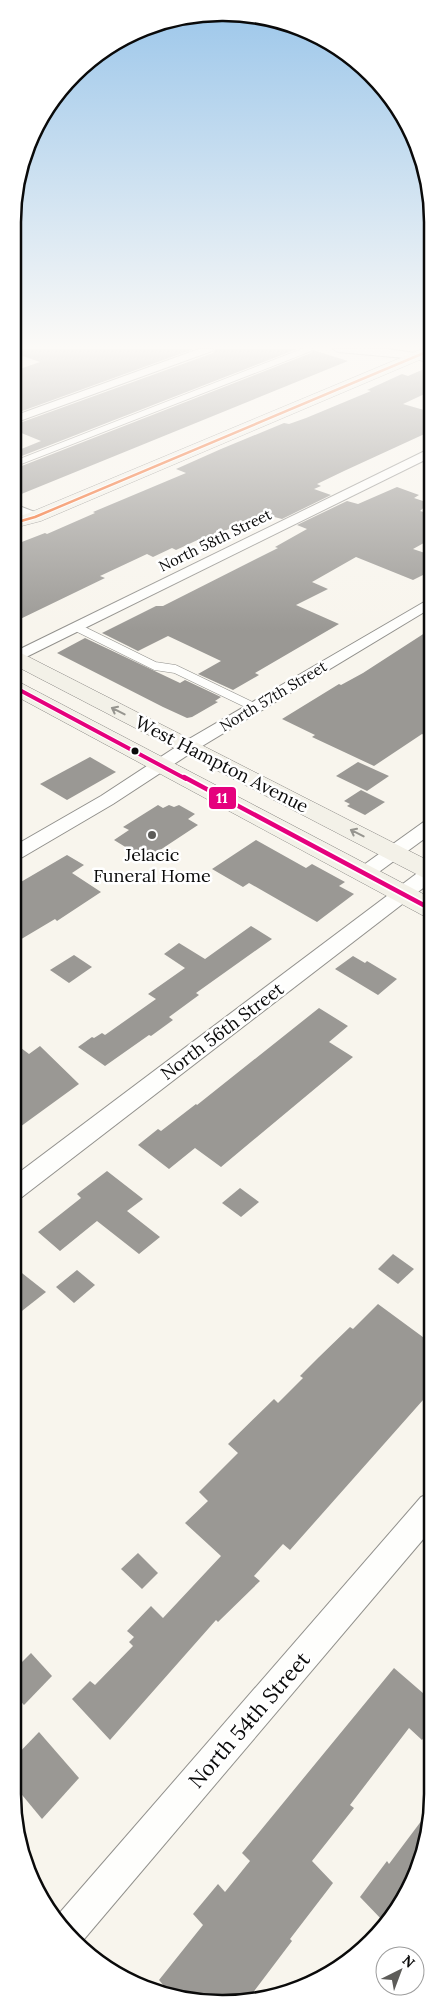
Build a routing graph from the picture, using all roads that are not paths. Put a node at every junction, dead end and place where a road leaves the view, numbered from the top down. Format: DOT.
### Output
graph roads {
  1 [pos="68,443"];
  2 [pos="196,443"];
  3 [pos="424,455"];
  4 [pos="21,461"];
  5 [pos="21,514"];
  6 [pos="424,606"];
  7 [pos="76,627"];
  8 [pos="21,654"];
  9 [pos="21,662"];
  10 [pos="21,691"];
  11 [pos="254,707"];
  12 [pos="188,747"];
  13 [pos="161,764"];
  14 [pos="424,830"];
  15 [pos="21,850"];
  16 [pos="394,852"];
  17 [pos="424,868"];
  18 [pos="365,873"];
  19 [pos="424,878"];
  20 [pos="403,894"];
  21 [pos="424,905"];
  22 [pos="21,1184"];
  23 [pos="424,1515"];
  24 [pos="72,1927"];
  1 -- 4 [label="lane"];
  2 -- 5 [label="main road"];
  3 -- 7 [label="street, North 58th Street"];
  6 -- 11 [label="street, North 57th Street"];
  7 -- 8 [label="street, North 58th Street"];
  7 -- 11 [label="lane"];
  12 -- 9 [label="main road, West Hampton Avenue, one-way"];
  10 -- 13 [label="main road, West Hampton Avenue"];
  11 -- 12 [label="street, North 57th Street"];
  12 -- 13 [label="street, North 57th Street"];
  16 -- 12 [label="main road, West Hampton Avenue, one-way"];
  13 -- 15 [label="street, North 57th Street"];
  13 -- 18 [label="main road, West Hampton Avenue"];
  14 -- 16 [label="street"];
  16 -- 17 [label="main road, West Hampton Avenue"];
  16 -- 18 [label="street"];
  18 -- 20 [label="main road, West Hampton Avenue"];
  19 -- 20 [label="street, North 56th Street"];
  20 -- 21 [label="main road, West Hampton Avenue"];
  20 -- 22 [label="street, North 56th Street"];
  23 -- 24 [label="street, North 54th Street"];
}
